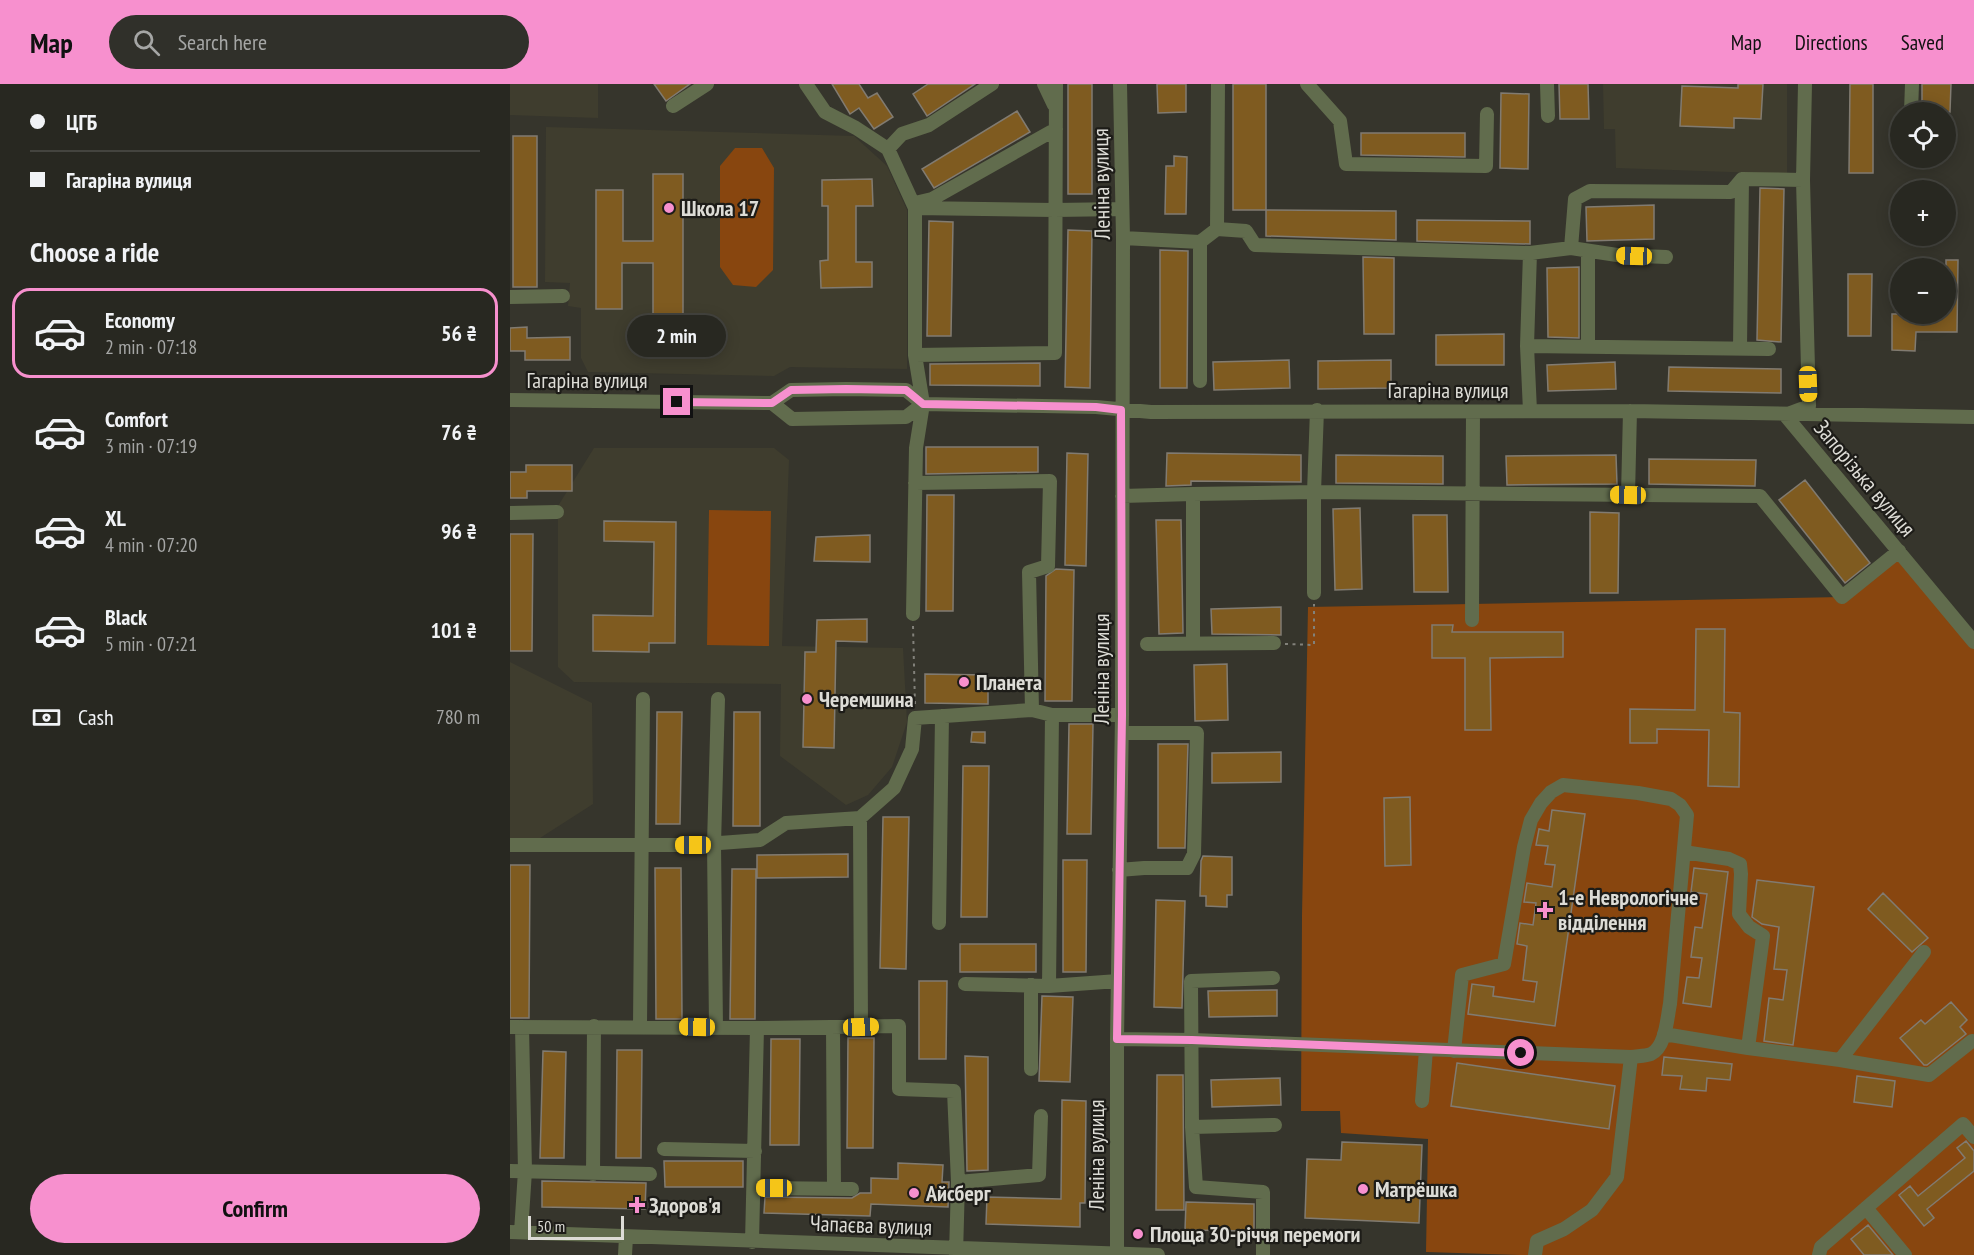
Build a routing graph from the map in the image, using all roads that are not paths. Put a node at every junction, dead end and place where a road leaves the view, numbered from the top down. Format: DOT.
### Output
graph roads {
  1 [pos="706,84"];
  2 [pos="806,84"];
  3 [pos="992,84"];
  4 [pos="1044,84"];
  5 [pos="1056,84"];
  6 [pos="1120,84"];
  7 [pos="1218,84"];
  8 [pos="1307,84"];
  9 [pos="1547,84"];
  10 [pos="1805,84"];
  11 [pos="1912,84"];
  12 [pos="1911,102"];
  13 [pos="673,106"];
  14 [pos="1056,110"];
  15 [pos="1487,114"];
  16 [pos="1548,116"];
  17 [pos="1056,129"];
  18 [pos="888,149"];
  19 [pos="1742,179"];
  20 [pos="1803,180"];
  21 [pos="914,206"];
  22 [pos="1122,209"];
  23 [pos="1055,210"];
  24 [pos="1217,229"];
  25 [pos="1123,238"];
  26 [pos="1200,242"];
  27 [pos="1571,248"];
  28 [pos="1588,251"];
  29 [pos="1530,254"];
  30 [pos="1666,257"];
  31 [pos="563,296"];
  32 [pos="510,297"];
  33 [pos="1587,345"];
  34 [pos="1527,346"];
  35 [pos="1740,348"];
  36 [pos="1769,349"];
  37 [pos="915,355"];
  38 [pos="1200,381"];
  39 [pos="510,400"];
  40 [pos="772,403"];
  41 [pos="923,404"];
  42 [pos="1121,410"];
  43 [pos="1317,410"];
  44 [pos="1530,411"];
  45 [pos="1630,411"];
  46 [pos="1473,412"];
  47 [pos="1785,415"];
  48 [pos="1974,417"];
  49 [pos="915,483"];
  50 [pos="1314,492"];
  51 [pos="1473,493"];
  52 [pos="1193,494"];
  53 [pos="1628,495"];
  54 [pos="1122,496"];
  55 [pos="557,512"];
  56 [pos="510,513"];
  57 [pos="1899,550"];
  58 [pos="1314,594"];
  59 [pos="913,614"];
  60 [pos="1472,620"];
  61 [pos="1974,642"];
  62 [pos="1274,643"];
  63 [pos="1147,644"];
  64 [pos="1193,644"];
  65 [pos="643,699"];
  66 [pos="718,699"];
  67 [pos="1032,710"];
  68 [pos="1052,715"];
  69 [pos="1122,715"];
  70 [pos="942,716"];
  71 [pos="1122,733"];
  72 [pos="860,818"];
  73 [pos="714,844"];
  74 [pos="510,845"];
  75 [pos="643,846"];
  76 [pos="1684,852"];
  77 [pos="1119,870"];
  78 [pos="939,923"];
  79 [pos="1924,952"];
  80 [pos="1273,978"];
  81 [pos="1118,981"];
  82 [pos="965,984"];
  83 [pos="1031,984"];
  84 [pos="1048,986"];
  85 [pos="594,1026"];
  86 [pos="640,1026"];
  87 [pos="516,1027"];
  88 [pos="833,1027"];
  89 [pos="861,1027"];
  90 [pos="716,1028"];
  91 [pos="757,1028"];
  92 [pos="1664,1034"];
  93 [pos="1117,1039"];
  94 [pos="1192,1040"];
  95 [pos="1972,1041"];
  96 [pos="1748,1048"];
  97 [pos="1426,1050"];
  98 [pos="1454,1051"];
  99 [pos="1631,1057"];
  100 [pos="1840,1060"];
  101 [pos="1031,1069"];
  102 [pos="1422,1101"];
  103 [pos="1041,1116"];
  104 [pos="1275,1125"];
  105 [pos="1192,1127"];
  106 [pos="1974,1137"];
  107 [pos="664,1149"];
  108 [pos="755,1150"];
  109 [pos="510,1171"];
  110 [pos="525,1171"];
  111 [pos="593,1174"];
  112 [pos="650,1174"];
  113 [pos="958,1182"];
  114 [pos="754,1188"];
  115 [pos="834,1188"];
  116 [pos="852,1189"];
  117 [pos="1866,1208"];
  118 [pos="515,1232"];
  119 [pos="626,1237"];
  120 [pos="752,1242"];
  121 [pos="796,1249"];
  122 [pos="956,1252"];
  123 [pos="1117,1254"];
  124 [pos="625,1255"];
  125 [pos="1158,1255"];
  126 [pos="1263,1255"];
  127 [pos="1535,1255"];
  128 [pos="1819,1255"];
  129 [pos="1905,1255"];
  1 -- 13 [label="street"];
  2 -- 18 [label="street"];
  3 -- 18 [label="street"];
  4 -- 14 [label="street"];
  5 -- 14 [label="street"];
  6 -- 22 [label="street, Леніна вулиця"];
  7 -- 24 [label="street"];
  8 -- 15 [label="street"];
  9 -- 16 [label="street"];
  10 -- 20 [label="street, Запорізька вулиця"];
  11 -- 12 [label="street"];
  14 -- 17 [label="street"];
  17 -- 21 [label="street"];
  17 -- 23 [label="street"];
  18 -- 21 [label="street"];
  19 -- 20 [label="street"];
  19 -- 27 [label="street"];
  19 -- 35 [label="street"];
  20 -- 47 [label="street, Запорізька вулиця"];
  21 -- 23 [label="street"];
  21 -- 37 [label="street"];
  22 -- 23 [label="street"];
  22 -- 25 [label="street, Леніна вулиця"];
  23 -- 37 [label="street"];
  24 -- 26 [label="street"];
  24 -- 29 [label="street"];
  25 -- 26 [label="street"];
  25 -- 42 [label="street, Леніна вулиця"];
  26 -- 38 [label="street"];
  27 -- 28 [label="street"];
  27 -- 29 [label="street"];
  28 -- 30 [label="street"];
  28 -- 33 [label="street"];
  29 -- 34 [label="street"];
  31 -- 32 [label="street"];
  33 -- 34 [label="street"];
  33 -- 35 [label="street"];
  34 -- 44 [label="street"];
  35 -- 36 [label="street"];
  37 -- 41 [label="street"];
  39 -- 40 [label="street, Гагаріна вулиця"];
  40 -- 41 [label="street, Гагаріна вулиця"];
  40 -- 41 [label="street, Гагаріна вулиця"];
  41 -- 42 [label="street, Гагаріна вулиця"];
  41 -- 49 [label="street"];
  42 -- 43 [label="street, Гагаріна вулиця"];
  42 -- 54 [label="street, Леніна вулиця"];
  43 -- 46 [label="street, Гагаріна вулиця"];
  43 -- 50 [label="street"];
  44 -- 45 [label="street, Гагаріна вулиця"];
  44 -- 46 [label="street, Гагаріна вулиця"];
  45 -- 47 [label="street, Гагаріна вулиця"];
  45 -- 53 [label="street"];
  46 -- 51 [label="street"];
  47 -- 48 [label="street, Гагаріна вулиця"];
  47 -- 57 [label="street, Запорізька вулиця"];
  49 -- 59 [label="street"];
  49 -- 67 [label="street"];
  50 -- 51 [label="street"];
  50 -- 52 [label="street"];
  50 -- 58 [label="street"];
  51 -- 53 [label="street"];
  51 -- 60 [label="street"];
  52 -- 54 [label="street"];
  52 -- 64 [label="street"];
  53 -- 57 [label="street"];
  54 -- 69 [label="street, Леніна вулиця"];
  55 -- 56 [label="street"];
  57 -- 61 [label="street, Запорізька вулиця"];
  62 -- 64 [label="street"];
  63 -- 64 [label="street"];
  65 -- 75 [label="street"];
  66 -- 73 [label="street"];
  67 -- 68 [label="street"];
  67 -- 70 [label="street"];
  68 -- 69 [label="street"];
  68 -- 84 [label="street"];
  69 -- 71 [label="street, Леніна вулиця"];
  70 -- 72 [label="street"];
  70 -- 78 [label="street"];
  71 -- 77 [label="street, Леніна вулиця"];
  71 -- 77 [label="street"];
  72 -- 73 [label="street"];
  72 -- 89 [label="street"];
  73 -- 75 [label="street"];
  73 -- 90 [label="street"];
  74 -- 75 [label="street"];
  75 -- 86 [label="street"];
  76 -- 92 [label="street"];
  76 -- 96 [label="street"];
  76 -- 98 [label="street"];
  77 -- 81 [label="street, Леніна вулиця"];
  79 -- 100 [label="street"];
  80 -- 94 [label="street"];
  81 -- 84 [label="street"];
  81 -- 93 [label="street, Леніна вулиця"];
  82 -- 83 [label="street"];
  83 -- 84 [label="street"];
  83 -- 101 [label="street"];
  85 -- 86 [label="street"];
  85 -- 87 [label="street"];
  85 -- 111 [label="street"];
  86 -- 90 [label="street"];
  87 -- 110 [label="street"];
  88 -- 89 [label="street"];
  88 -- 91 [label="street"];
  88 -- 115 [label="street"];
  89 -- 113 [label="street"];
  90 -- 91 [label="street"];
  91 -- 108 [label="street"];
  92 -- 96 [label="street"];
  92 -- 99 [label="street"];
  93 -- 94 [label="street"];
  93 -- 123 [label="street, Леніна вулиця"];
  94 -- 97 [label="street"];
  94 -- 105 [label="street"];
  95 -- 100 [label="street"];
  96 -- 100 [label="street"];
  97 -- 98 [label="street"];
  97 -- 102 [label="street"];
  98 -- 99 [label="street"];
  99 -- 127 [label="street"];
  103 -- 113 [label="street"];
  104 -- 105 [label="street"];
  105 -- 126 [label="street"];
  106 -- 117 [label="street"];
  107 -- 108 [label="street"];
  108 -- 114 [label="street"];
  109 -- 110 [label="street"];
  110 -- 111 [label="street"];
  110 -- 118 [label="street"];
  111 -- 112 [label="street"];
  113 -- 122 [label="street"];
  114 -- 115 [label="street"];
  114 -- 120 [label="street"];
  115 -- 116 [label="street"];
  117 -- 128 [label="street"];
  117 -- 129 [label="street"];
  118 -- 119 [label="street, Чапаєва вулиця"];
  119 -- 120 [label="street, Чапаєва вулиця"];
  119 -- 124 [label="street"];
  120 -- 121 [label="street, Чапаєва вулиця"];
  121 -- 122 [label="street, Чапаєва вулиця"];
  122 -- 123 [label="street, Чапаєва вулиця"];
  123 -- 125 [label="street, Чапаєва вулиця"];
}
